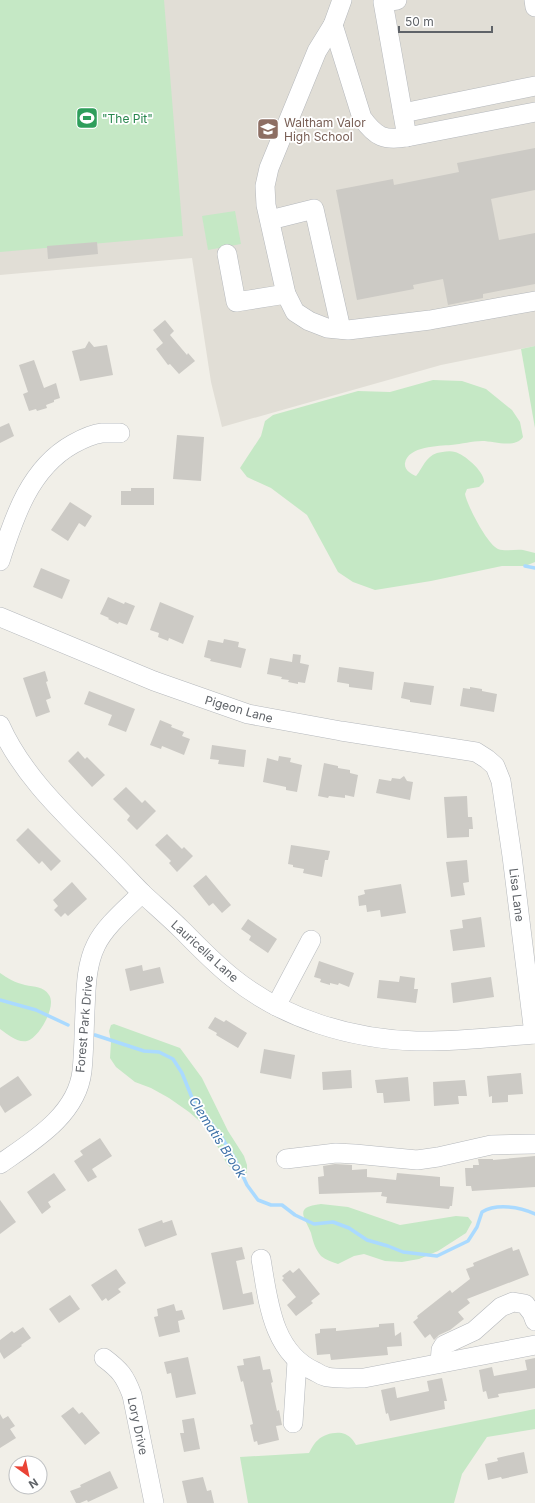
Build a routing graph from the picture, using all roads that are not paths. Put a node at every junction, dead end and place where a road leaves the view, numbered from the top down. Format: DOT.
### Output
graph roads {
  1 [pos="342,0"];
  2 [pos="397,0"];
  3 [pos="534,0"];
  4 [pos="535,7"];
  5 [pos="333,25"];
  6 [pos="535,86"];
  7 [pos="476,98"];
  8 [pos="535,112"];
  9 [pos="403,113"];
  10 [pos="481,122"];
  11 [pos="408,137"];
  12 [pos="270,220"];
  13 [pos="227,254"];
  14 [pos="286,294"];
  15 [pos="535,301"];
  16 [pos="340,329"];
  17 [pos="120,433"];
  18 [pos="0,561"];
  19 [pos="0,617"];
  20 [pos="0,725"];
  21 [pos="488,760"];
  22 [pos="142,893"];
  23 [pos="311,940"];
  24 [pos="276,1006"];
  25 [pos="534,1034"];
  26 [pos="535,1144"];
  27 [pos="286,1159"];
  28 [pos="0,1164"];
  29 [pos="261,1259"];
  30 [pos="535,1321"];
  31 [pos="535,1345"];
  32 [pos="104,1358"];
  33 [pos="296,1361"];
  34 [pos="440,1363"];
  35 [pos="293,1423"];
  36 [pos="154,1503"];
  1 -- 5 [label="street"];
  2 -- 9 [label="street"];
  3 -- 4 [label="street"];
  5 -- 11 [label="street"];
  5 -- 12 [label="street"];
  6 -- 7 [label="street"];
  7 -- 9 [label="street"];
  7 -- 10 [label="street"];
  8 -- 10 [label="street"];
  9 -- 11 [label="street"];
  10 -- 11 [label="street"];
  12 -- 14 [label="street"];
  12 -- 16 [label="street"];
  13 -- 14 [label="street"];
  14 -- 16 [label="street"];
  15 -- 16 [label="street"];
  17 -- 18 [label="street"];
  19 -- 21 [label="street, Pigeon Lane"];
  20 -- 22 [label="street, Lauricella Lane"];
  21 -- 25 [label="street, Lisa Lane"];
  22 -- 24 [label="street, Lauricella Lane"];
  22 -- 28 [label="street, Forest Park Drive"];
  23 -- 24 [label="street"];
  24 -- 25 [label="street, Lauricella Lane"];
  26 -- 27 [label="street"];
  29 -- 33 [label="street"];
  30 -- 34 [label="street"];
  31 -- 34 [label="street"];
  32 -- 36 [label="street, Lory Drive"];
  33 -- 34 [label="street"];
  33 -- 35 [label="street"];
}
